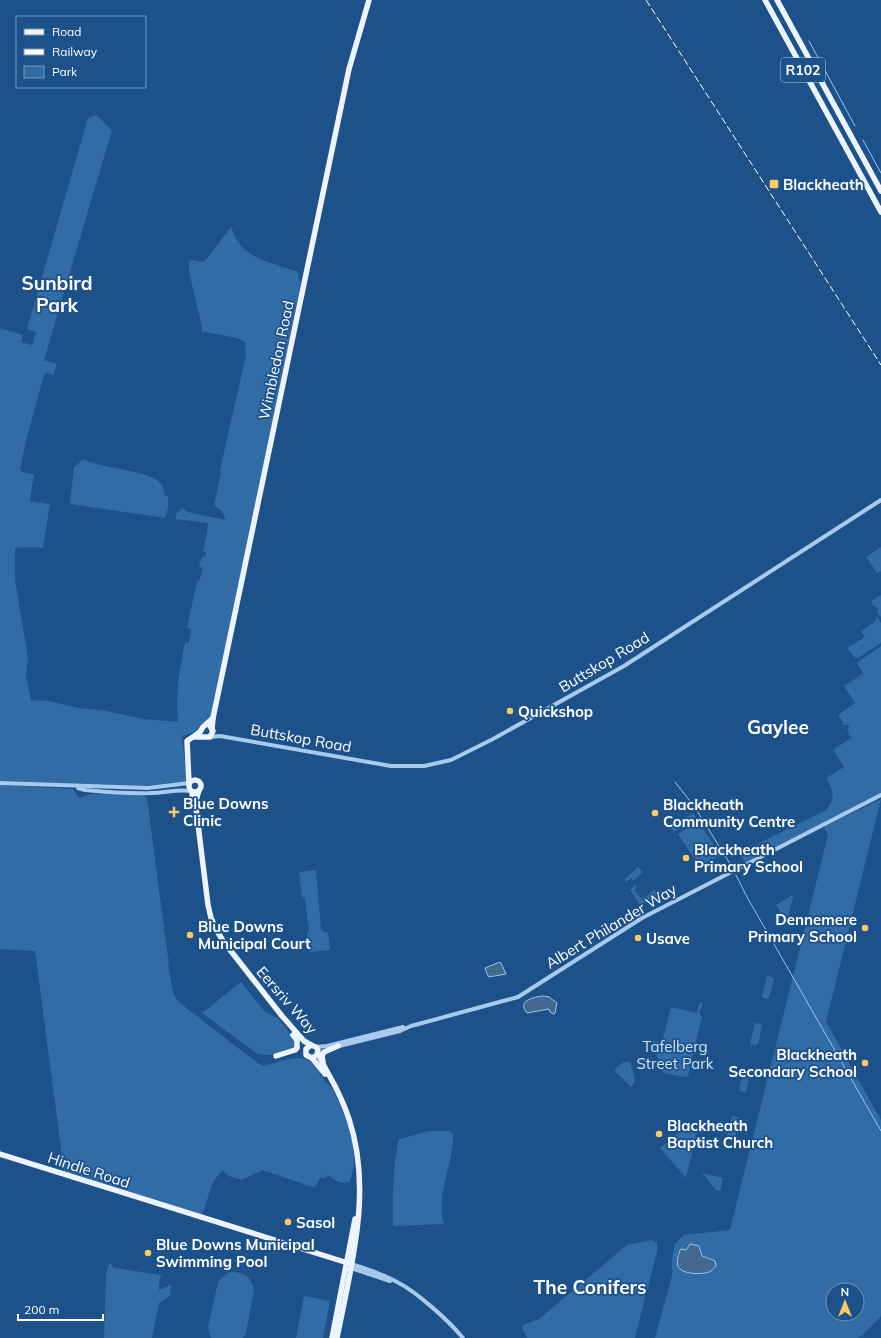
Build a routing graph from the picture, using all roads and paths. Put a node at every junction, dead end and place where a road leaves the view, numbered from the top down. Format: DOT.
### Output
graph roads {
  1 [pos="364,0"];
  2 [pos="369,0"];
  3 [pos="765,0"];
  4 [pos="777,0"];
  5 [pos="367,7"];
  6 [pos="881,190"];
  7 [pos="881,212"];
  8 [pos="881,500"];
  9 [pos="213,718"];
  10 [pos="206,726"];
  11 [pos="212,732"];
  12 [pos="202,734"];
  13 [pos="188,764"];
  14 [pos="198,780"];
  15 [pos="0,783"];
  16 [pos="189,783"];
  17 [pos="69,786"];
  18 [pos="200,790"];
  19 [pos="191,791"];
  20 [pos="881,795"];
  21 [pos="411,1026"];
  22 [pos="290,1028"];
  23 [pos="338,1046"];
  24 [pos="306,1049"];
  25 [pos="316,1049"];
  26 [pos="276,1056"];
  27 [pos="312,1058"];
  28 [pos="333,1083"];
  29 [pos="0,1154"];
  30 [pos="348,1265"];
  31 [pos="332,1338"];
  32 [pos="337,1338"];
  33 [pos="463,1338"];
  1 -- 5 [label="main road"];
  2 -- 5 [label="main road, Wimbledon Road"];
  3 -- 7 [label="main road, R102"];
  4 -- 6 [label="main road, R102"];
  5 -- 9 [label="main road, Wimbledon Road"];
  8 -- 11 [label="street, Buttskop Road"];
  9 -- 10 [label="main road, Wimbledon Road"];
  9 -- 11 [label="main road, Wimbledon Road"];
  10 -- 11 [label="main road"];
  10 -- 12 [label="main road, Wimbledon Road"];
  11 -- 12 [label="main road"];
  12 -- 13 [label="main road"];
  13 -- 14 [label="main road"];
  13 -- 16 [label="main road"];
  14 -- 16 [label="main road"];
  14 -- 18 [label="main road"];
  15 -- 17 [label="street"];
  16 -- 17 [label="street"];
  16 -- 19 [label="main road"];
  17 -- 19 [label="street"];
  18 -- 19 [label="main road"];
  18 -- 25 [label="main road, Eersriv Way"];
  19 -- 22 [label="main road, Eersriv Way"];
  20 -- 21 [label="street, Albert Philander Way"];
  21 -- 23 [label="street, Albert Philander Way"];
  21 -- 25 [label="street, Albert Philander Way"];
  22 -- 24 [label="main road, Eersriv Way"];
  22 -- 26 [label="main road"];
  23 -- 25 [label="street, Albert Philander Way"];
  23 -- 28 [label="main road"];
  24 -- 25 [label="main road"];
  24 -- 27 [label="main road, Eersriv Way"];
  25 -- 27 [label="main road"];
  25 -- 28 [label="main road, Eersriv Way"];
  27 -- 28 [label="main road, Eersriv Way"];
  28 -- 30 [label="main road, Eersriv Way"];
  29 -- 30 [label="main road, Hindle Road"];
  30 -- 31 [label="main road, Eersriv Way"];
  30 -- 32 [label="main road, Eersriv Way"];
  30 -- 33 [label="street, Hindle Road"];
}
